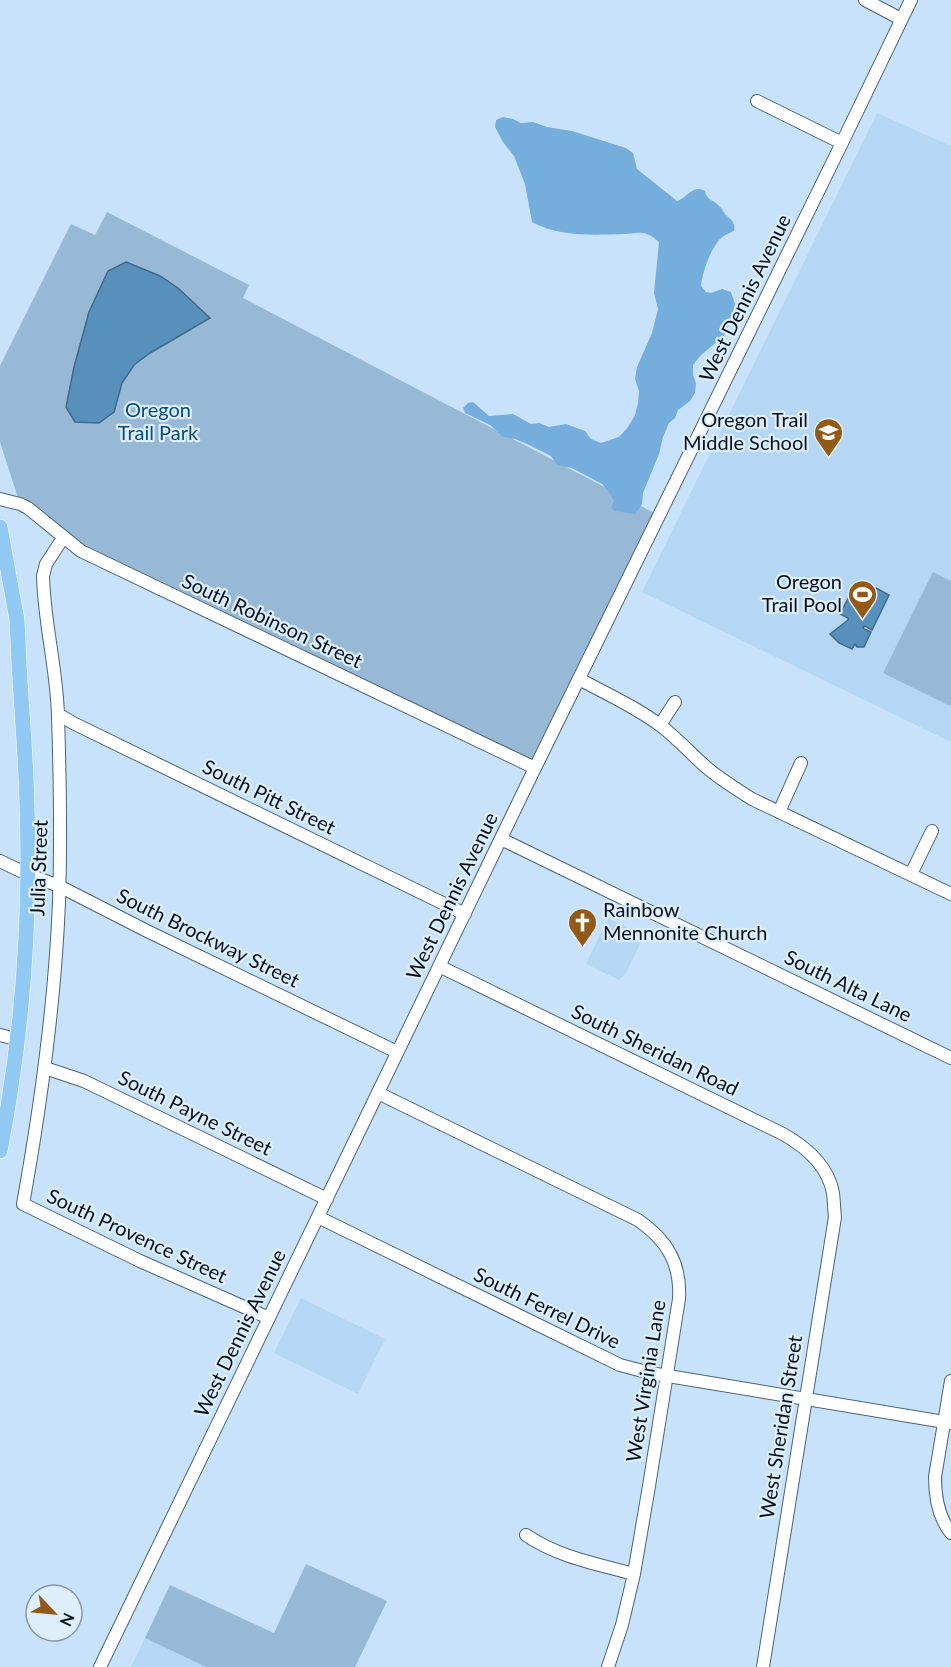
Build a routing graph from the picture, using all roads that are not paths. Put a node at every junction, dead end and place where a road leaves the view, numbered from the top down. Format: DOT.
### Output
graph roads {
  1 [pos="865,0"];
  2 [pos="911,0"];
  3 [pos="901,19"];
  4 [pos="757,101"];
  5 [pos="842,143"];
  6 [pos="0,499"];
  7 [pos="0,528"];
  8 [pos="63,538"];
  9 [pos="579,679"];
  10 [pos="675,702"];
  11 [pos="58,714"];
  12 [pos="660,725"];
  13 [pos="801,763"];
  14 [pos="535,768"];
  15 [pos="779,812"];
  16 [pos="932,831"];
  17 [pos="501,839"];
  18 [pos="0,861"];
  19 [pos="27,874"];
  20 [pos="911,874"];
  21 [pos="59,886"];
  22 [pos="951,894"];
  23 [pos="465,914"];
  24 [pos="439,966"];
  25 [pos="0,1035"];
  26 [pos="16,1039"];
  27 [pos="397,1052"];
  28 [pos="951,1058"];
  29 [pos="45,1068"];
  30 [pos="378,1093"];
  31 [pos="0,1151"];
  32 [pos="833,1192"];
  33 [pos="327,1199"];
  34 [pos="22,1204"];
  35 [pos="318,1217"];
  36 [pos="269,1318"];
  37 [pos="667,1376"];
  38 [pos="951,1381"];
  39 [pos="805,1398"];
  40 [pos="948,1422"];
  41 [pos="951,1533"];
  42 [pos="526,1535"];
  43 [pos="633,1574"];
  44 [pos="100,1667"];
  45 [pos="608,1667"];
  46 [pos="763,1667"];
  1 -- 3 [label="street"];
  2 -- 3 [label="street, West Dennis Avenue"];
  3 -- 5 [label="street, West Dennis Avenue"];
  4 -- 5 [label="street"];
  5 -- 9 [label="street, West Dennis Avenue"];
  6 -- 8 [label="street, South Robinson Street"];
  7 -- 19 [label="main road"];
  8 -- 11 [label="street, Julia Street"];
  8 -- 14 [label="street, South Robinson Street"];
  9 -- 12 [label="street"];
  9 -- 14 [label="street, West Dennis Avenue"];
  10 -- 12 [label="street"];
  11 -- 21 [label="street, Julia Street"];
  11 -- 23 [label="street, South Pitt Street"];
  12 -- 15 [label="street"];
  13 -- 15 [label="street"];
  14 -- 17 [label="street, West Dennis Avenue"];
  15 -- 20 [label="street"];
  16 -- 20 [label="street"];
  17 -- 23 [label="street, West Dennis Avenue"];
  17 -- 28 [label="street, South Alta Lane"];
  18 -- 19 [label="street, South Brockway Street"];
  19 -- 21 [label="street, South Brockway Street"];
  19 -- 26 [label="main road"];
  20 -- 22 [label="street"];
  21 -- 27 [label="street, South Brockway Street"];
  21 -- 29 [label="street, Julia Street"];
  23 -- 24 [label="street, West Dennis Avenue"];
  24 -- 27 [label="street, West Dennis Avenue"];
  24 -- 32 [label="street, South Sheridan Road"];
  25 -- 26 [label="street"];
  26 -- 31 [label="main road"];
  27 -- 30 [label="street, West Dennis Avenue"];
  29 -- 33 [label="street, South Payne Street"];
  29 -- 34 [label="street, Julia Street"];
  30 -- 33 [label="street, West Dennis Avenue"];
  30 -- 37 [label="street, West Virginia Lane"];
  32 -- 39 [label="street, West Sheridan Street"];
  33 -- 35 [label="street, West Dennis Avenue"];
  34 -- 36 [label="street, South Provence Street"];
  35 -- 36 [label="street, West Dennis Avenue"];
  35 -- 37 [label="street, South Ferrel Drive"];
  36 -- 44 [label="street, West Dennis Avenue"];
  37 -- 39 [label="street, South Ferrel Drive"];
  37 -- 43 [label="street, West Virginia Lane"];
  38 -- 40 [label="street"];
  39 -- 40 [label="street, South Ferrel Drive"];
  39 -- 46 [label="street, West Sheridan Street"];
  40 -- 41 [label="street"];
  42 -- 43 [label="street"];
  43 -- 45 [label="street, West Virginia Lane"];
}
